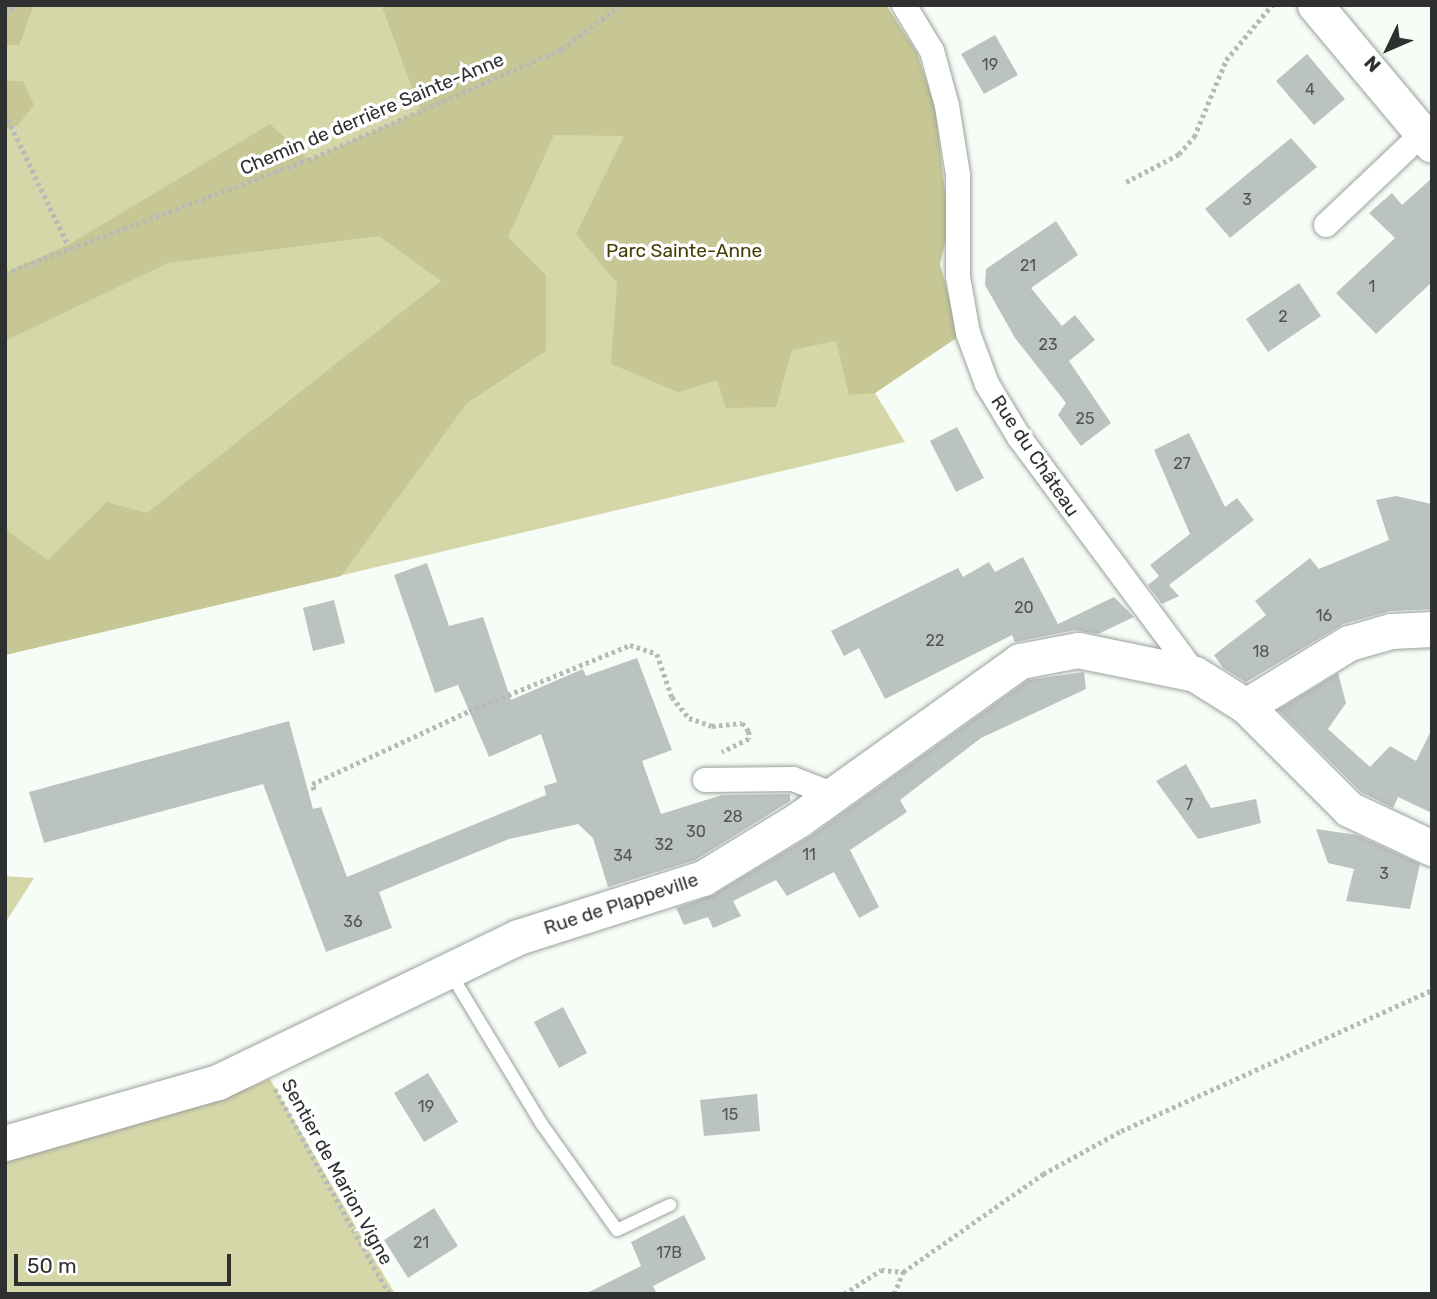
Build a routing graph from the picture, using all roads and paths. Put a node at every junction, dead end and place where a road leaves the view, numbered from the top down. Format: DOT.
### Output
graph roads {
  1 [pos="17,5"];
  2 [pos="621,5"];
  3 [pos="904,5"];
  4 [pos="1272,5"];
  5 [pos="1315,5"];
  6 [pos="5,14"];
  7 [pos="5,113"];
  8 [pos="1427,139"];
  9 [pos="1126,182"];
  10 [pos="1326,225"];
  11 [pos="68,245"];
  12 [pos="5,273"];
  13 [pos="1432,629"];
  14 [pos="1195,674"];
  15 [pos="1246,706"];
  16 [pos="705,780"];
  17 [pos="314,790"];
  18 [pos="830,793"];
  19 [pos="1432,848"];
  20 [pos="447,968"];
  21 [pos="1432,990"];
  22 [pos="261,1064"];
  23 [pos="5,1143"];
  24 [pos="670,1205"];
  25 [pos="903,1272"];
  26 [pos="389,1294"];
  27 [pos="844,1294"];
  28 [pos="894,1294"];
  1 -- 6 [label="path"];
  2 -- 11 [label="path, Chemin de derrière Sainte-Anne"];
  3 -- 14 [label="street, Rue du Château"];
  4 -- 9 [label="path"];
  5 -- 8 [label="street"];
  7 -- 11 [label="path"];
  8 -- 10 [label="street"];
  11 -- 12 [label="path, Chemin de derrière Sainte-Anne"];
  13 -- 15 [label="street"];
  14 -- 15 [label="street, Rue de Plappeville"];
  14 -- 18 [label="street, Rue de Plappeville"];
  15 -- 19 [label="street, Rue de Plappeville"];
  16 -- 17 [label="path"];
  16 -- 18 [label="street"];
  18 -- 20 [label="street, Rue de Plappeville"];
  20 -- 22 [label="street, Rue de Plappeville"];
  20 -- 24 [label="lane"];
  21 -- 25 [label="path"];
  22 -- 23 [label="street, Rue de Plappeville"];
  22 -- 26 [label="path, Sentier de Marion Vigne"];
  25 -- 27 [label="path"];
  25 -- 28 [label="path"];
}
